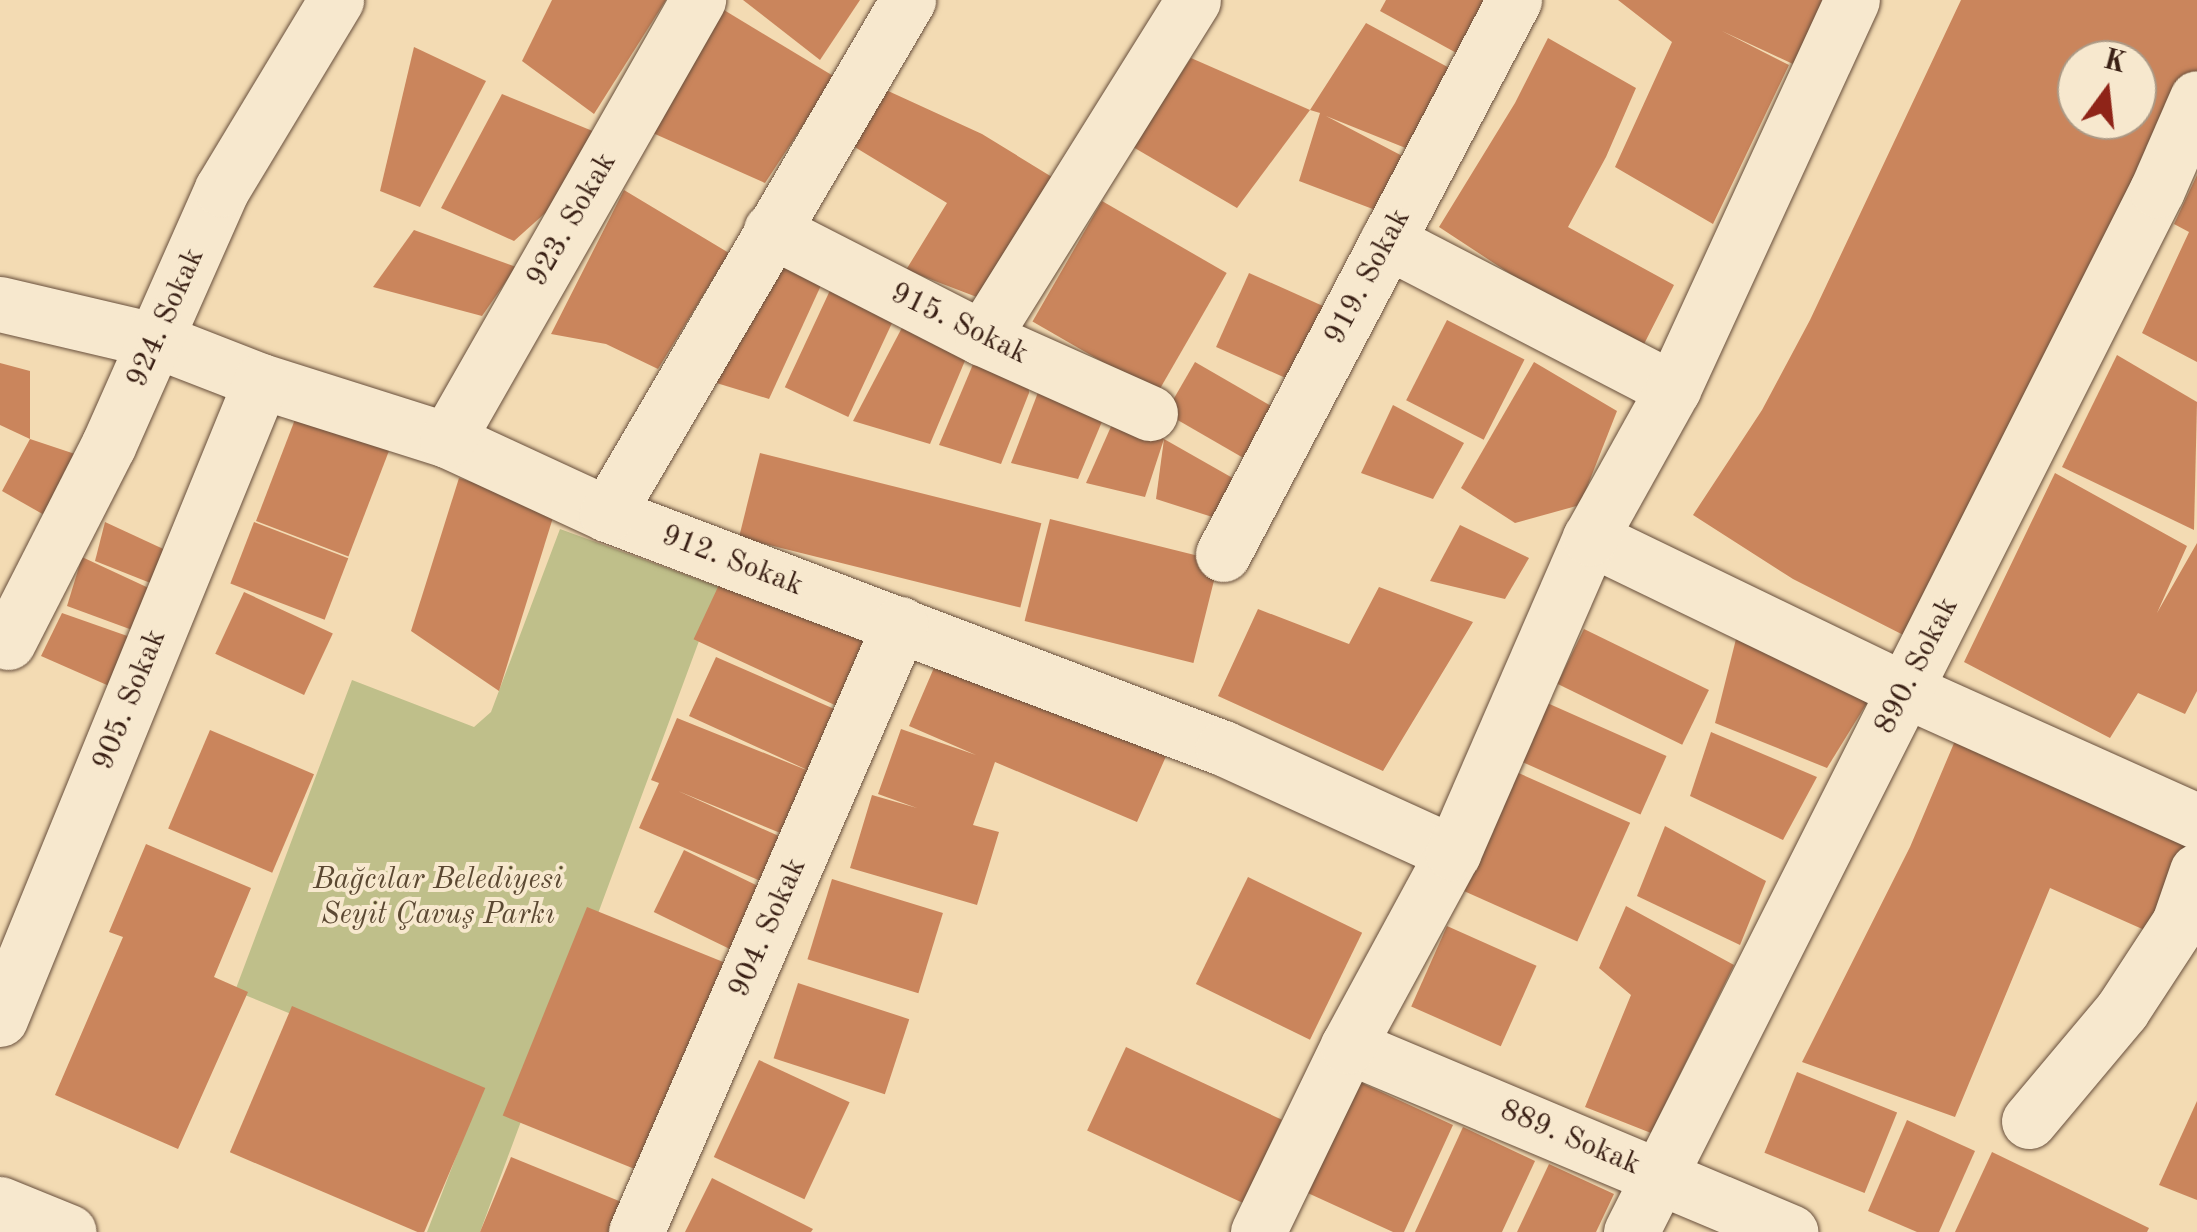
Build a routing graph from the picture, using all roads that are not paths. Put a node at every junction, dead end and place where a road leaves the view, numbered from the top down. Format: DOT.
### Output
graph roads {
  1 [pos="336,0"];
  2 [pos="698,0"];
  3 [pos="908,0"];
  4 [pos="1193,0"];
  5 [pos="1514,0"];
  6 [pos="1852,0"];
  7 [pos="2197,98"];
  8 [pos="771,230"];
  9 [pos="1387,240"];
  10 [pos="0,304"];
  11 [pos="982,338"];
  12 [pos="158,341"];
  13 [pos="260,381"];
  14 [pos="1673,390"];
  15 [pos="1150,413"];
  16 [pos="447,440"];
  17 [pos="607,514"];
  18 [pos="1590,538"];
  19 [pos="1223,554"];
  20 [pos="900,624"];
  21 [pos="8,642"];
  22 [pos="1905,690"];
  23 [pos="2197,821"];
  24 [pos="1453,853"];
  25 [pos="2197,871"];
  26 [pos="0,1019"];
  27 [pos="1348,1046"];
  28 [pos="2030,1121"];
  29 [pos="1660,1176"];
  30 [pos="0,1204"];
  31 [pos="69,1232"];
  32 [pos="636,1232"];
  33 [pos="1258,1232"];
  34 [pos="1631,1232"];
  35 [pos="1791,1232"];
  1 -- 12 [label="street, 924. Sokak"];
  2 -- 16 [label="street, 923. Sokak"];
  3 -- 8 [label="street"];
  4 -- 11 [label="street"];
  5 -- 9 [label="street, 919. Sokak"];
  6 -- 14 [label="street"];
  7 -- 22 [label="street, 890. Sokak"];
  8 -- 11 [label="street, 915. Sokak"];
  8 -- 17 [label="street"];
  9 -- 14 [label="street"];
  9 -- 19 [label="street, 919. Sokak"];
  10 -- 12 [label="street, 912. Sokak"];
  11 -- 15 [label="street, 915. Sokak"];
  12 -- 13 [label="street, 912. Sokak"];
  12 -- 21 [label="street, 924. Sokak"];
  13 -- 16 [label="street, 912. Sokak"];
  13 -- 26 [label="street, 905. Sokak"];
  14 -- 18 [label="street"];
  16 -- 17 [label="street, 912. Sokak"];
  17 -- 20 [label="street, 912. Sokak"];
  18 -- 22 [label="street"];
  18 -- 24 [label="street"];
  20 -- 24 [label="street, 912. Sokak"];
  20 -- 32 [label="street, 904. Sokak"];
  22 -- 23 [label="street"];
  22 -- 29 [label="street, 890. Sokak"];
  24 -- 27 [label="street"];
  25 -- 28 [label="street"];
  27 -- 29 [label="street, 889. Sokak"];
  27 -- 33 [label="street"];
  29 -- 34 [label="street, 890. Sokak"];
  29 -- 35 [label="street, 889. Sokak"];
  30 -- 31 [label="street"];
}
